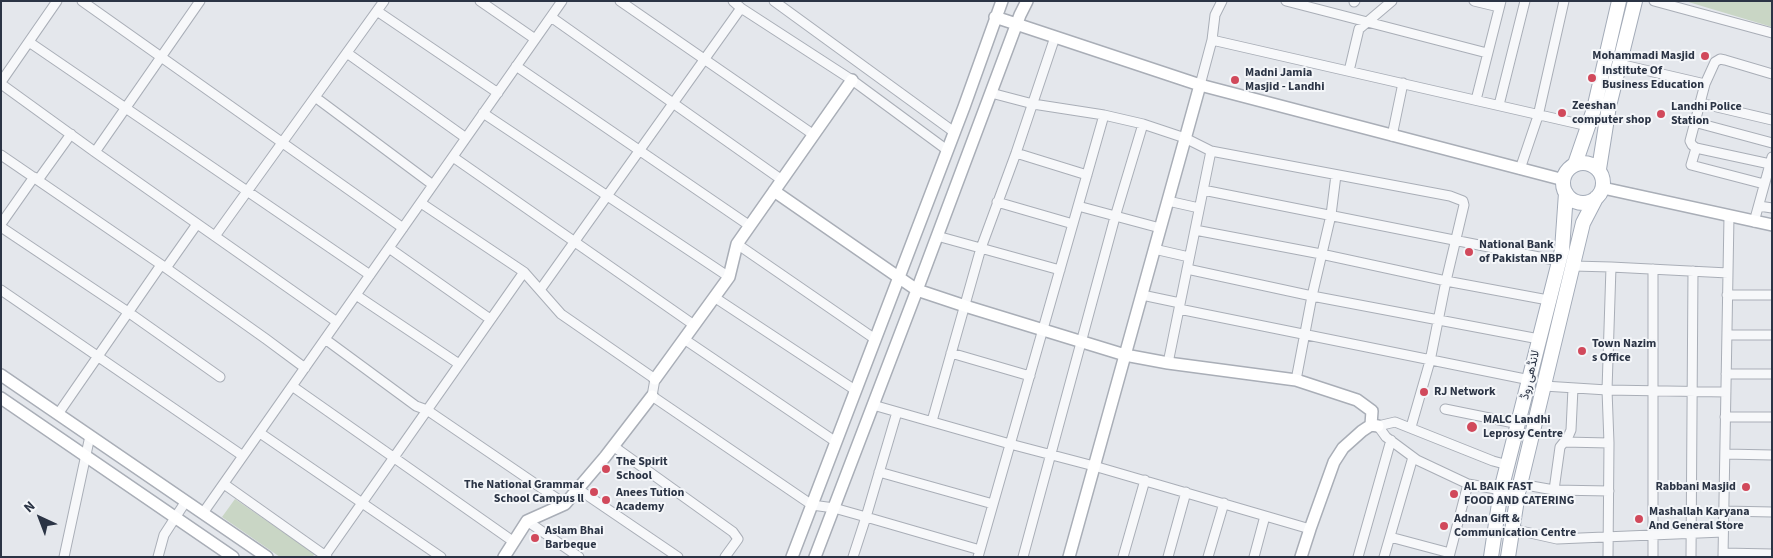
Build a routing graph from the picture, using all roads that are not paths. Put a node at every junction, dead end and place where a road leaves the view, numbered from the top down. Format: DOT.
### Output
graph roads {
  1 [pos="57,1"];
  2 [pos="82,1"];
  3 [pos="384,1"];
  4 [pos="480,1"];
  5 [pos="562,1"];
  6 [pos="620,1"];
  7 [pos="733,1"];
  8 [pos="774,1"];
  9 [pos="1002,1"];
  10 [pos="1027,1"];
  11 [pos="1222,1"];
  12 [pos="1286,1"];
  13 [pos="1392,1"];
  14 [pos="1474,1"];
  15 [pos="1525,1"];
  16 [pos="1564,1"];
  17 [pos="1619,1"];
  18 [pos="1634,1"];
  19 [pos="1654,1"];
  20 [pos="196,2"];
  21 [pos="1500,4"];
  22 [pos="741,8"];
  23 [pos="377,11"];
  24 [pos="551,17"];
  25 [pos="995,17"];
  26 [pos="1368,22"];
  27 [pos="1017,24"];
  28 [pos="1772,33"];
  29 [pos="1055,37"];
  30 [pos="535,39"];
  31 [pos="1212,40"];
  32 [pos="29,42"];
  33 [pos="347,53"];
  34 [pos="1488,53"];
  35 [pos="161,57"];
  36 [pos="705,60"];
  37 [pos="1619,64"];
  38 [pos="516,66"];
  39 [pos="1348,71"];
  40 [pos="1772,74"];
  41 [pos="852,80"];
  42 [pos="1,83"];
  43 [pos="1403,83"];
  44 [pos="1705,84"];
  45 [pos="1200,85"];
  46 [pos="498,93"];
  47 [pos="991,93"];
  48 [pos="315,97"];
  49 [pos="1476,100"];
  50 [pos="674,103"];
  51 [pos="1700,103"];
  52 [pos="1033,104"];
  53 [pos="1499,105"];
  54 [pos="125,108"];
  55 [pos="484,113"];
  56 [pos="1104,115"];
  57 [pos="1538,116"];
  58 [pos="1772,120"];
  59 [pos="1694,122"];
  60 [pos="1143,124"];
  61 [pos="1588,126"];
  62 [pos="954,132"];
  63 [pos="71,134"];
  64 [pos="814,134"];
  65 [pos="1392,136"];
  66 [pos="466,138"];
  67 [pos="1185,138"];
  68 [pos="282,143"];
  69 [pos="1772,143"];
  70 [pos="1696,148"];
  71 [pos="640,150"];
  72 [pos="947,150"];
  73 [pos="1211,151"];
  74 [pos="95,152"];
  75 [pos="1016,153"];
  76 [pos="1,155"];
  77 [pos="453,157"];
  78 [pos="1771,161"];
  79 [pos="1575,164"];
  80 [pos="1520,169"];
  81 [pos="1599,169"];
  82 [pos="1087,175"];
  83 [pos="1336,175"];
  84 [pos="36,179"];
  85 [pos="782,180"];
  86 [pos="1764,184"];
  87 [pos="433,185"];
  88 [pos="1565,187"];
  89 [pos="1203,190"];
  90 [pos="247,191"];
  91 [pos="774,192"];
  92 [pos="1599,193"];
  93 [pos="608,196"];
  94 [pos="1168,201"];
  95 [pos="997,202"];
  96 [pos="421,203"];
  97 [pos="1078,206"];
  98 [pos="1759,206"];
  99 [pos="1199,208"];
  100 [pos="1772,208"];
  101 [pos="1331,215"];
  102 [pos="1729,216"];
  103 [pos="1115,217"];
  104 [pos="1754,222"];
  105 [pos="198,224"];
  106 [pos="1073,224"];
  107 [pos="1772,225"];
  108 [pos="1,226"];
  109 [pos="750,226"];
  110 [pos="403,228"];
  111 [pos="1160,228"];
  112 [pos="1195,230"];
  113 [pos="215,236"];
  114 [pos="937,236"];
  115 [pos="1455,241"];
  116 [pos="575,242"];
  117 [pos="737,244"];
  118 [pos="389,248"];
  119 [pos="981,248"];
  120 [pos="1154,249"];
  121 [pos="1321,254"];
  122 [pos="1189,257"];
  123 [pos="1558,262"];
  124 [pos="163,266"];
  125 [pos="1573,266"];
  126 [pos="1611,267"];
  127 [pos="1187,269"];
  128 [pos="1653,269"];
  129 [pos="1060,270"];
  130 [pos="1693,271"];
  131 [pos="524,272"];
  132 [pos="1728,273"];
  133 [pos="370,275"];
  134 [pos="729,277"];
  135 [pos="898,277"];
  136 [pos="1446,281"];
  137 [pos="1,290"];
  138 [pos="540,290"];
  139 [pos="918,290"];
  140 [pos="356,295"];
  141 [pos="1142,295"];
  142 [pos="1727,295"];
  143 [pos="1772,295"];
  144 [pos="1312,296"];
  145 [pos="714,297"];
  146 [pos="1548,300"];
  147 [pos="965,306"];
  148 [pos="1179,306"];
  149 [pos="128,312"];
  150 [pos="490,320"];
  151 [pos="1438,320"];
  152 [pos="337,322"];
  153 [pos="694,325"];
  154 [pos="1043,330"];
  155 [pos="1304,335"];
  156 [pos="1727,335"];
  157 [pos="1772,335"];
  158 [pos="325,339"];
  159 [pos="684,339"];
  160 [pos="875,339"];
  161 [pos="1539,339"];
  162 [pos="1080,341"];
  163 [pos="951,353"];
  164 [pos="1125,355"];
  165 [pos="98,356"];
  166 [pos="1430,361"];
  167 [pos="1168,363"];
  168 [pos="459,364"];
  169 [pos="305,368"];
  170 [pos="1726,374"];
  171 [pos="1772,374"];
  172 [pos="1,375"];
  173 [pos="1030,376"];
  174 [pos="220,377"];
  175 [pos="655,379"];
  176 [pos="1296,380"];
  177 [pos="1530,380"];
  178 [pos="292,386"];
  179 [pos="1544,386"];
  180 [pos="1573,388"];
  181 [pos="855,390"];
  182 [pos="1607,390"];
  183 [pos="1652,391"];
  184 [pos="1693,392"];
  185 [pos="1726,392"];
  186 [pos="652,396"];
  187 [pos="1,398"];
  188 [pos="873,405"];
  189 [pos="1445,409"];
  190 [pos="427,410"];
  191 [pos="897,412"];
  192 [pos="58,414"];
  193 [pos="1725,417"];
  194 [pos="1772,417"];
  195 [pos="932,421"];
  196 [pos="1519,424"];
  197 [pos="1375,426"];
  198 [pos="1411,427"];
  199 [pos="260,433"];
  200 [pos="90,436"];
  201 [pos="1391,440"];
  202 [pos="836,442"];
  203 [pos="1564,442"];
  204 [pos="1609,443"];
  205 [pos="1010,444"];
  206 [pos="613,446"];
  207 [pos="1724,454"];
  208 [pos="1051,455"];
  209 [pos="1772,455"];
  210 [pos="86,456"];
  211 [pos="243,456"];
  212 [pos="394,457"];
  213 [pos="1413,457"];
  214 [pos="1508,465"];
  215 [pos="1094,466"];
  216 [pos="879,472"];
  217 [pos="1145,480"];
  218 [pos="224,484"];
  219 [pos="1468,484"];
  220 [pos="578,488"];
  221 [pos="1519,488"];
  222 [pos="1502,490"];
  223 [pos="1554,490"];
  224 [pos="1609,491"];
  225 [pos="1186,492"];
  226 [pos="186,501"];
  227 [pos="362,502"];
  228 [pos="1224,503"];
  229 [pos="564,504"];
  230 [pos="993,504"];
  231 [pos="812,505"];
  232 [pos="834,508"];
  233 [pos="1724,511"];
  234 [pos="1772,512"];
  235 [pos="203,513"];
  236 [pos="1266,516"];
  237 [pos="866,517"];
  238 [pos="176,518"];
  239 [pos="527,522"];
  240 [pos="1310,529"];
  241 [pos="1512,529"];
  242 [pos="1723,532"];
  243 [pos="1692,533"];
  244 [pos="1654,534"];
  245 [pos="1608,536"];
  246 [pos="1390,537"];
  247 [pos="514,542"];
  248 [pos="979,553"];
  249 [pos="1772,554"];
  250 [pos="1450,555"];
  251 [pos="1723,555"];
  252 [pos="325,556"];
  253 [pos="64,557"];
  254 [pos="158,557"];
  255 [pos="233,557"];
  256 [pos="267,557"];
  257 [pos="442,557"];
  258 [pos="504,557"];
  259 [pos="579,557"];
  260 [pos="678,557"];
  261 [pos="725,557"];
  262 [pos="792,557"];
  263 [pos="815,557"];
  264 [pos="853,557"];
  265 [pos="1022,557"];
  266 [pos="1069,557"];
  267 [pos="1123,557"];
  268 [pos="1168,557"];
  269 [pos="1208,557"];
  270 [pos="1254,557"];
  271 [pos="1301,557"];
  272 [pos="1358,557"];
  273 [pos="1384,557"];
  274 [pos="1491,557"];
  275 [pos="1508,557"];
  276 [pos="1608,557"];
  277 [pos="1653,557"];
  278 [pos="1691,557"];
  1 -- 32 [label="street"];
  2 -- 35 [label="street"];
  3 -- 23 [label="street"];
  4 -- 30 [label="street"];
  5 -- 24 [label="street"];
  6 -- 36 [label="street"];
  7 -- 22 [label="street"];
  8 -- 62 [label="street"];
  9 -- 25 [label="street"];
  10 -- 27 [label="street"];
  11 -- 31 [label="street"];
  12 -- 26 [label="street"];
  13 -- 26 [label="street"];
  14 -- 21 [label="street"];
  15 -- 53 [label="street"];
  16 -- 57 [label="street"];
  17 -- 61 [label="main road"];
  18 -- 37 [label="main road"];
  19 -- 28 [label="street"];
  20 -- 35 [label="street"];
  21 -- 34 [label="street"];
  22 -- 36 [label="street"];
  22 -- 41 [label="street"];
  23 -- 33 [label="street"];
  23 -- 46 [label="street"];
  24 -- 30 [label="street"];
  24 -- 50 [label="street"];
  25 -- 27 [label="street"];
  25 -- 62 [label="street"];
  26 -- 34 [label="street"];
  26 -- 39 [label="street"];
  27 -- 29 [label="street"];
  27 -- 47 [label="street"];
  29 -- 45 [label="street"];
  29 -- 52 [label="street"];
  30 -- 38 [label="street"];
  31 -- 39 [label="street"];
  31 -- 45 [label="street"];
  32 -- 42 [label="street"];
  32 -- 54 [label="street"];
  33 -- 48 [label="street"];
  33 -- 66 [label="street"];
  34 -- 49 [label="street"];
  35 -- 54 [label="street"];
  35 -- 68 [label="street"];
  36 -- 50 [label="street"];
  36 -- 64 [label="street"];
  37 -- 44 [label="street"];
  37 -- 81 [label="main road"];
  38 -- 46 [label="street"];
  38 -- 71 [label="street"];
  39 -- 43 [label="street"];
  40 -- 44 [label="street"];
  41 -- 64 [label="street"];
  41 -- 72 [label="street"];
  42 -- 63 [label="street"];
  43 -- 49 [label="street"];
  43 -- 65 [label="street"];
  44 -- 51 [label="street"];
  45 -- 65 [label="street"];
  45 -- 67 [label="street"];
  46 -- 55 [label="street"];
  47 -- 52 [label="street"];
  47 -- 114 [label="street"];
  48 -- 68 [label="street"];
  48 -- 87 [label="street"];
  49 -- 53 [label="street"];
  50 -- 71 [label="street"];
  50 -- 85 [label="street"];
  51 -- 58 [label="street"];
  51 -- 59 [label="street"];
  52 -- 56 [label="street"];
  52 -- 75 [label="street"];
  53 -- 57 [label="street"];
  54 -- 74 [label="street"];
  54 -- 90 [label="street"];
  55 -- 66 [label="street"];
  55 -- 93 [label="street"];
  56 -- 60 [label="street"];
  56 -- 82 [label="street"];
  57 -- 61 [label="street"];
  57 -- 80 [label="street"];
  59 -- 69 [label="street"];
  59 -- 70 [label="street"];
  60 -- 67 [label="street"];
  60 -- 103 [label="street"];
  61 -- 79 [label="main road"];
  62 -- 72 [label="street"];
  63 -- 74 [label="street"];
  63 -- 84 [label="street"];
  64 -- 85 [label="street"];
  65 -- 80 [label="street"];
  66 -- 77 [label="street"];
  67 -- 73 [label="street"];
  67 -- 94 [label="street"];
  68 -- 90 [label="street"];
  68 -- 110 [label="street"];
  70 -- 78 [label="street"];
  70 -- 86 [label="street"];
  71 -- 93 [label="street"];
  71 -- 109 [label="street"];
  72 -- 135 [label="street"];
  73 -- 83 [label="street"];
  73 -- 89 [label="street"];
  74 -- 105 [label="street"];
  75 -- 82 [label="street"];
  75 -- 95 [label="street"];
  76 -- 84 [label="street"];
  77 -- 87 [label="street"];
  77 -- 116 [label="street"];
  78 -- 86 [label="street"];
  79 -- 81 [label="main road"];
  79 -- 88 [label="main road"];
  80 -- 88 [label="street"];
  81 -- 92 [label="main road"];
  82 -- 97 [label="street"];
  83 -- 101 [label="street"];
  83 -- 115 [label="street"];
  84 -- 108 [label="street"];
  84 -- 124 [label="street"];
  85 -- 91 [label="street"];
  86 -- 98 [label="street"];
  87 -- 96 [label="street"];
  88 -- 92 [label="main road"];
  88 -- 123 [label="main road, لانڈھی روڈ"];
  89 -- 99 [label="street"];
  89 -- 101 [label="street"];
  90 -- 113 [label="street"];
  90 -- 133 [label="street"];
  91 -- 109 [label="street"];
  91 -- 135 [label="street"];
  92 -- 102 [label="street"];
  92 -- 125 [label="main road, لانڈھی روڈ"];
  93 -- 116 [label="street"];
  93 -- 134 [label="street"];
  94 -- 99 [label="street"];
  94 -- 111 [label="street"];
  95 -- 106 [label="street"];
  95 -- 119 [label="street"];
  96 -- 110 [label="street"];
  96 -- 131 [label="street"];
  97 -- 103 [label="street"];
  97 -- 106 [label="street"];
  98 -- 100 [label="street"];
  98 -- 104 [label="street"];
  99 -- 112 [label="street"];
  101 -- 115 [label="street"];
  101 -- 121 [label="street"];
  102 -- 104 [label="street"];
  102 -- 132 [label="street"];
  103 -- 111 [label="street"];
  103 -- 162 [label="street"];
  104 -- 107 [label="street"];
  105 -- 113 [label="street"];
  105 -- 124 [label="street"];
  106 -- 129 [label="street"];
  108 -- 149 [label="street"];
  109 -- 117 [label="street"];
  110 -- 118 [label="street"];
  111 -- 120 [label="street"];
  112 -- 121 [label="street"];
  112 -- 122 [label="street"];
  113 -- 152 [label="street"];
  114 -- 119 [label="street"];
  114 -- 139 [label="street"];
  115 -- 123 [label="street"];
  115 -- 136 [label="street"];
  116 -- 138 [label="street"];
  116 -- 153 [label="street"];
  117 -- 134 [label="street"];
  117 -- 160 [label="street"];
  118 -- 133 [label="street"];
  118 -- 150 [label="street"];
  119 -- 129 [label="street"];
  119 -- 147 [label="street"];
  120 -- 122 [label="street"];
  120 -- 141 [label="street"];
  121 -- 136 [label="street"];
  121 -- 144 [label="street"];
  122 -- 127 [label="street"];
  123 -- 146 [label="main road, لانڈھی روڈ"];
  124 -- 149 [label="street"];
  124 -- 169 [label="street"];
  125 -- 126 [label="street"];
  125 -- 179 [label="main road, لانڈھی روڈ"];
  126 -- 128 [label="street"];
  126 -- 182 [label="street"];
  127 -- 144 [label="street"];
  127 -- 148 [label="street"];
  128 -- 130 [label="street"];
  128 -- 183 [label="street"];
  129 -- 154 [label="street"];
  130 -- 132 [label="street"];
  130 -- 184 [label="street"];
  131 -- 138 [label="street"];
  131 -- 150 [label="street"];
  132 -- 142 [label="street"];
  133 -- 140 [label="street"];
  134 -- 145 [label="street"];
  135 -- 139 [label="street"];
  135 -- 160 [label="street"];
  136 -- 146 [label="street"];
  136 -- 151 [label="street"];
  137 -- 165 [label="street"];
  138 -- 175 [label="street"];
  139 -- 147 [label="street"];
  139 -- 188 [label="street"];
  140 -- 152 [label="street"];
  140 -- 168 [label="street"];
  141 -- 148 [label="street"];
  141 -- 164 [label="street"];
  142 -- 143 [label="street"];
  142 -- 156 [label="street"];
  144 -- 151 [label="street"];
  144 -- 155 [label="street"];
  145 -- 153 [label="street"];
  145 -- 181 [label="street"];
  146 -- 161 [label="main road, لانڈھی روڈ"];
  147 -- 154 [label="street"];
  147 -- 163 [label="street"];
  148 -- 155 [label="street"];
  148 -- 167 [label="street"];
  149 -- 165 [label="street"];
  149 -- 174 [label="street"];
  150 -- 168 [label="street"];
  151 -- 161 [label="street"];
  151 -- 166 [label="street"];
  152 -- 158 [label="street"];
  153 -- 159 [label="street"];
  154 -- 162 [label="street"];
  154 -- 173 [label="street"];
  155 -- 166 [label="street"];
  155 -- 176 [label="street"];
  156 -- 157 [label="street"];
  156 -- 170 [label="street"];
  158 -- 169 [label="street"];
  158 -- 190 [label="street"];
  159 -- 175 [label="street"];
  159 -- 202 [label="street"];
  160 -- 181 [label="street"];
  161 -- 177 [label="main road, لانڈھی روڈ"];
  162 -- 164 [label="street"];
  162 -- 208 [label="street"];
  163 -- 173 [label="street"];
  163 -- 195 [label="street"];
  164 -- 167 [label="street"];
  164 -- 215 [label="street"];
  165 -- 192 [label="street"];
  165 -- 211 [label="street"];
  166 -- 177 [label="street"];
  166 -- 198 [label="street"];
  167 -- 176 [label="street"];
  168 -- 190 [label="street"];
  169 -- 178 [label="street"];
  170 -- 171 [label="street"];
  170 -- 185 [label="street"];
  172 -- 192 [label="street"];
  173 -- 205 [label="street"];
  175 -- 186 [label="street"];
  176 -- 197 [label="street"];
  177 -- 196 [label="main road, لانڈھی روڈ"];
  178 -- 199 [label="street"];
  178 -- 212 [label="street"];
  179 -- 180 [label="street"];
  179 -- 221 [label="main road, لانڈھی روڈ"];
  180 -- 182 [label="street"];
  180 -- 203 [label="street"];
  181 -- 202 [label="street"];
  182 -- 183 [label="street"];
  182 -- 204 [label="street"];
  183 -- 184 [label="street"];
  183 -- 244 [label="street"];
  184 -- 185 [label="street"];
  184 -- 243 [label="street"];
  185 -- 193 [label="street"];
  186 -- 206 [label="street"];
  186 -- 231 [label="street"];
  187 -- 210 [label="street"];
  188 -- 191 [label="street"];
  188 -- 232 [label="street"];
  189 -- 196 [label="street"];
  190 -- 212 [label="street"];
  190 -- 229 [label="street"];
  191 -- 195 [label="street"];
  191 -- 216 [label="street"];
  192 -- 200 [label="street"];
  193 -- 194 [label="street"];
  193 -- 207 [label="street"];
  195 -- 205 [label="street"];
  196 -- 214 [label="main road, لانڈھی روڈ"];
  197 -- 198 [label="street"];
  197 -- 201 [label="street"];
  197 -- 240 [label="street"];
  198 -- 214 [label="street"];
  199 -- 211 [label="street"];
  199 -- 227 [label="street"];
  200 -- 210 [label="street"];
  200 -- 226 [label="street"];
  201 -- 213 [label="street"];
  201 -- 272 [label="street"];
  202 -- 231 [label="street"];
  203 -- 204 [label="street"];
  203 -- 223 [label="street"];
  204 -- 224 [label="street"];
  205 -- 208 [label="street"];
  205 -- 230 [label="street"];
  206 -- 220 [label="street"];
  206 -- 261 [label="street"];
  207 -- 209 [label="street"];
  207 -- 233 [label="street"];
  208 -- 215 [label="street"];
  208 -- 265 [label="street"];
  210 -- 238 [label="street"];
  210 -- 253 [label="street"];
  211 -- 218 [label="street"];
  212 -- 227 [label="street"];
  212 -- 247 [label="street"];
  213 -- 219 [label="street"];
  213 -- 246 [label="street"];
  214 -- 222 [label="main road, لانڈھی روڈ"];
  215 -- 217 [label="street"];
  215 -- 266 [label="street"];
  216 -- 230 [label="street"];
  216 -- 237 [label="street"];
  217 -- 225 [label="street"];
  217 -- 267 [label="street"];
  218 -- 235 [label="street"];
  218 -- 252 [label="street"];
  219 -- 222 [label="street"];
  219 -- 250 [label="street"];
  220 -- 229 [label="street"];
  220 -- 260 [label="street"];
  221 -- 222 [label="street"];
  221 -- 223 [label="street"];
  221 -- 241 [label="main road, لانڈھی روڈ"];
  222 -- 274 [label="main road, لانڈھی روڈ"];
  223 -- 224 [label="street"];
  224 -- 245 [label="street"];
  225 -- 228 [label="street"];
  225 -- 268 [label="street"];
  226 -- 235 [label="street"];
  226 -- 238 [label="street"];
  227 -- 252 [label="street"];
  227 -- 257 [label="street"];
  228 -- 236 [label="street"];
  228 -- 269 [label="street"];
  229 -- 239 [label="street"];
  230 -- 248 [label="street"];
  231 -- 232 [label="street"];
  231 -- 262 [label="street"];
  232 -- 237 [label="street"];
  232 -- 263 [label="street"];
  233 -- 234 [label="street"];
  233 -- 242 [label="street"];
  235 -- 256 [label="street"];
  236 -- 240 [label="street"];
  236 -- 270 [label="street"];
  237 -- 248 [label="street"];
  237 -- 264 [label="street"];
  238 -- 254 [label="street"];
  238 -- 255 [label="street"];
  239 -- 247 [label="street"];
  239 -- 259 [label="street"];
  240 -- 271 [label="street"];
  241 -- 245 [label="street"];
  241 -- 275 [label="main road, لانڈھی روڈ"];
  242 -- 243 [label="street"];
  242 -- 251 [label="street"];
  243 -- 244 [label="street"];
  243 -- 278 [label="street"];
  244 -- 245 [label="street"];
  244 -- 277 [label="street"];
  245 -- 276 [label="street"];
  246 -- 250 [label="street"];
  246 -- 273 [label="street"];
  247 -- 258 [label="street"];
  249 -- 251 [label="street"];
}
